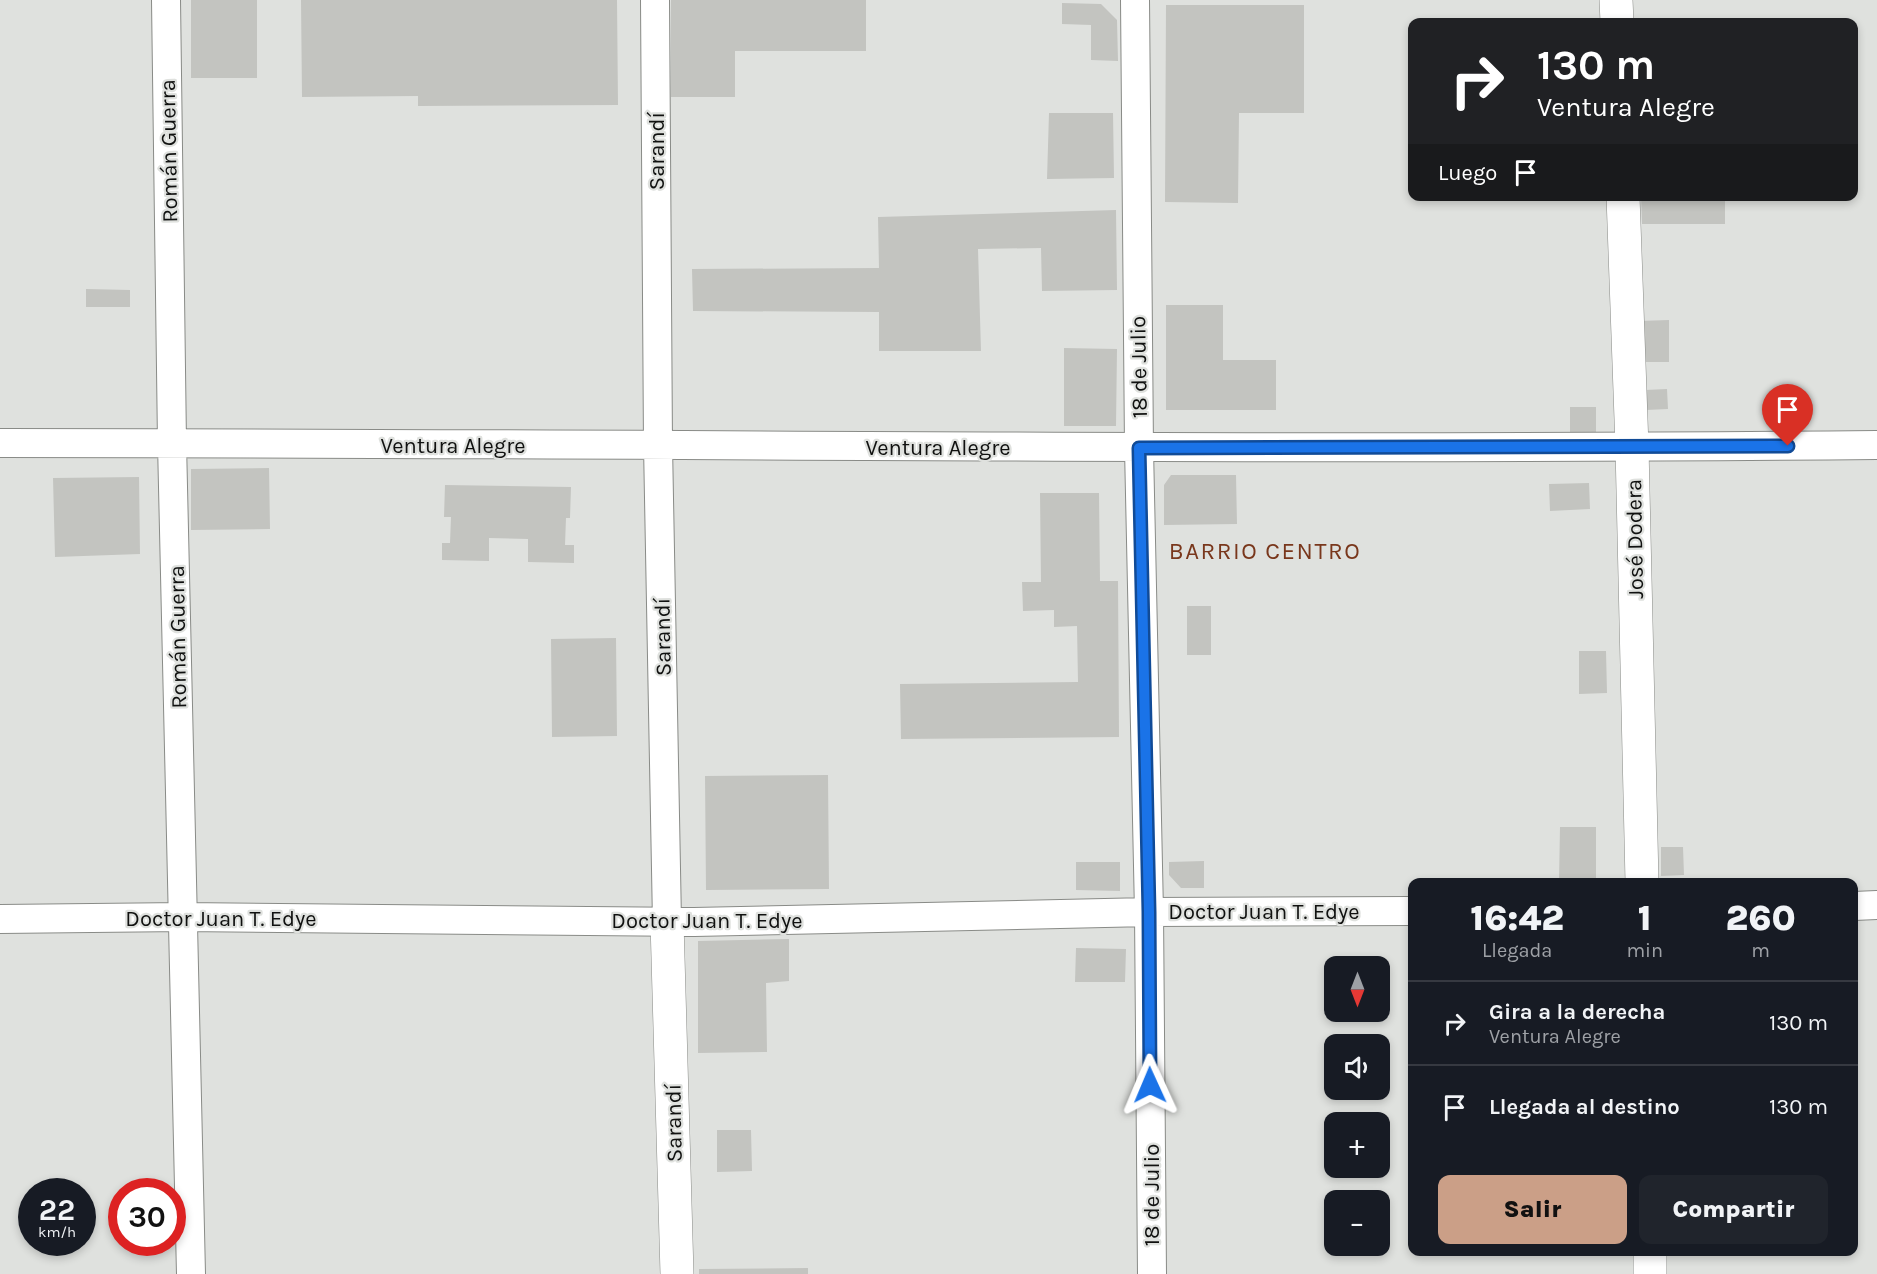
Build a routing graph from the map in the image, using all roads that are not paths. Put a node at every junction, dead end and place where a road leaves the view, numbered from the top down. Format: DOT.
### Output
graph roads {
  1 [pos="166,0"];
  2 [pos="655,0"];
  3 [pos="1135,0"];
  4 [pos="1616,0"];
  5 [pos="1617,18"];
  6 [pos="1623,201"];
  7 [pos="0,443"];
  8 [pos="172,443"];
  9 [pos="658,445"];
  10 [pos="1877,445"];
  11 [pos="1632,447"];
  12 [pos="1139,448"];
  13 [pos="1642,878"];
  14 [pos="1877,905"];
  15 [pos="1858,906"];
  16 [pos="1408,911"];
  17 [pos="1149,912"];
  18 [pos="183,917"];
  19 [pos="0,919"];
  20 [pos="668,922"];
  21 [pos="1650,1256"];
  22 [pos="190,1274"];
  23 [pos="677,1274"];
  24 [pos="1152,1274"];
  25 [pos="1650,1274"];
  1 -- 8 [label="street, Román Guerra"];
  2 -- 9 [label="street, Sarandí"];
  3 -- 12 [label="street, 18 de Julio"];
  4 -- 5 [label="street"];
  6 -- 11 [label="street, José Dodera"];
  7 -- 8 [label="street, Ventura Alegre"];
  8 -- 9 [label="street, Ventura Alegre"];
  8 -- 18 [label="street, Román Guerra"];
  9 -- 12 [label="street, Ventura Alegre"];
  9 -- 20 [label="street, Sarandí"];
  10 -- 11 [label="street, Ventura Alegre"];
  11 -- 12 [label="street, Ventura Alegre"];
  11 -- 13 [label="street, José Dodera"];
  12 -- 17 [label="street, 18 de Julio"];
  14 -- 15 [label="street"];
  16 -- 17 [label="street, Doctor Juan T. Edye"];
  17 -- 20 [label="street, Doctor Juan T. Edye"];
  17 -- 24 [label="street, 18 de Julio"];
  18 -- 19 [label="street, Doctor Juan T. Edye"];
  18 -- 20 [label="street, Doctor Juan T. Edye"];
  18 -- 22 [label="street, Román Guerra"];
  20 -- 23 [label="street, Sarandí"];
  21 -- 25 [label="street"];
}
